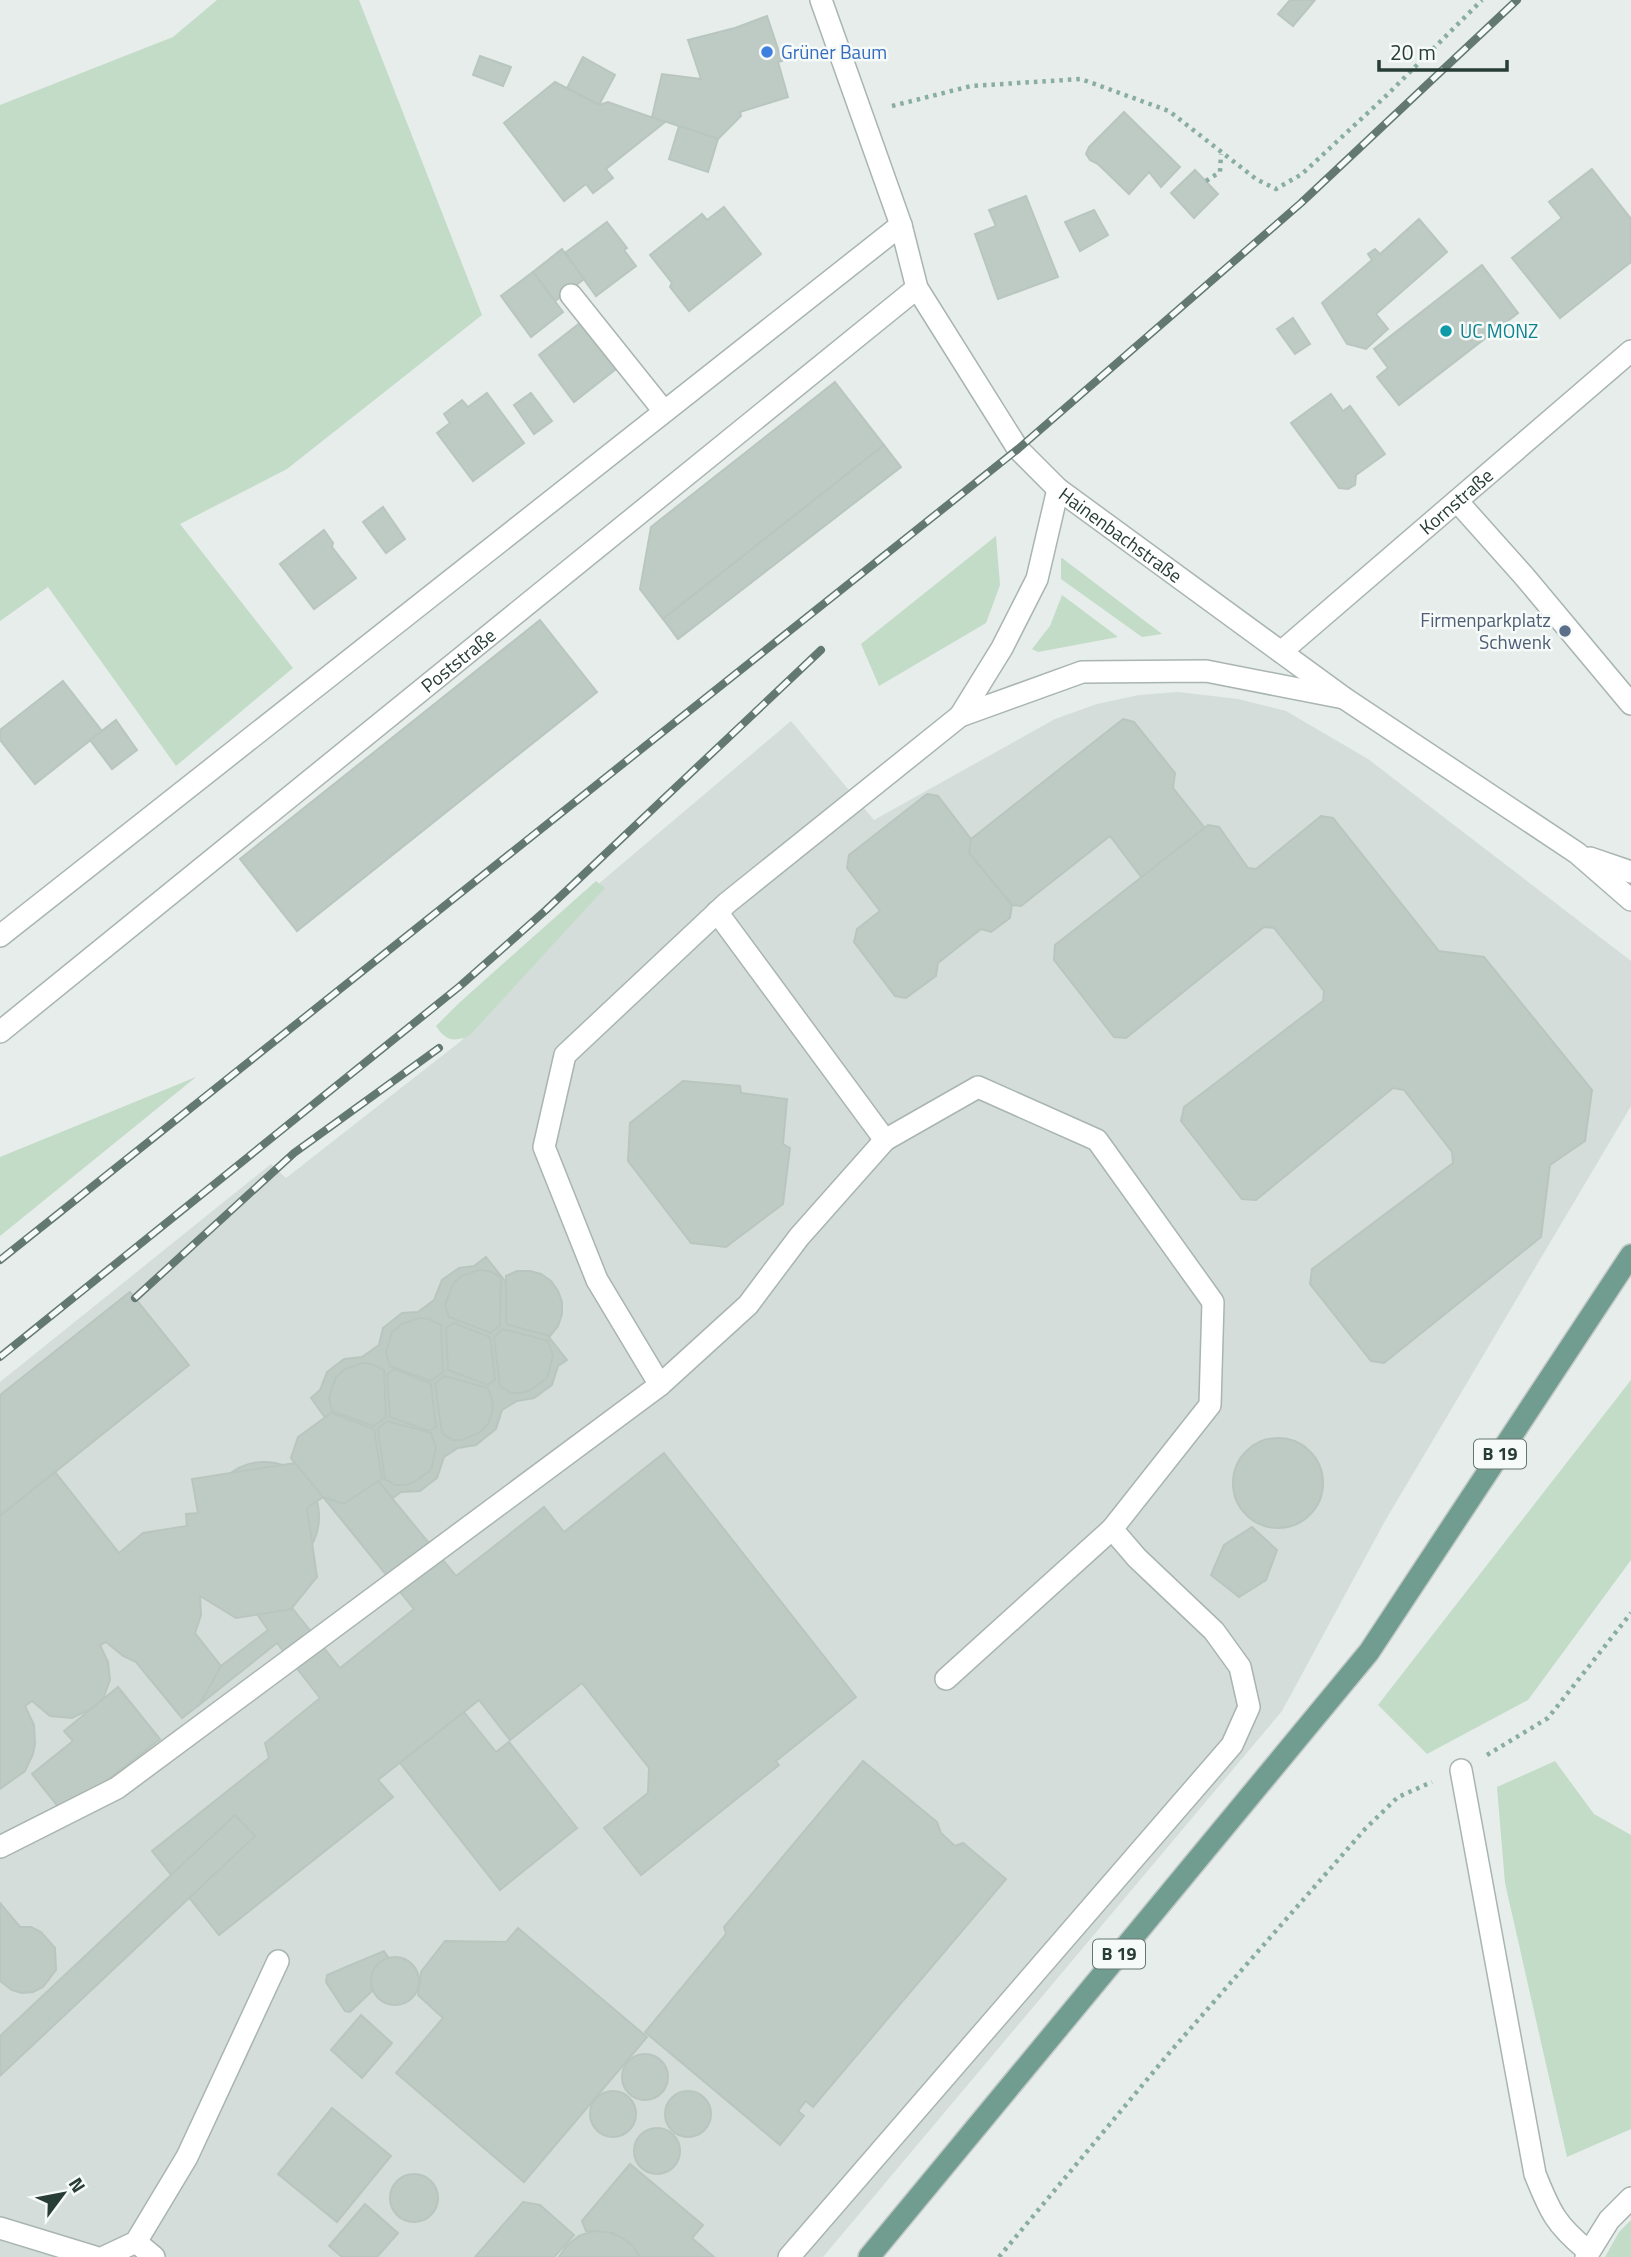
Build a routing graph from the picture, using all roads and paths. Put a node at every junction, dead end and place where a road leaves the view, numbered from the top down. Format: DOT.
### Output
graph roads {
  1 [pos="821,0"];
  2 [pos="1482,0"];
  3 [pos="860,113"];
  4 [pos="1222,153"];
  5 [pos="1206,181"];
  6 [pos="901,225"];
  7 [pos="917,288"];
  8 [pos="571,295"];
  9 [pos="1631,351"];
  10 [pos="663,410"];
  11 [pos="1058,489"];
  12 [pos="1457,501"];
  13 [pos="1281,652"];
  14 [pos="1344,698"];
  15 [pos="1631,704"];
  16 [pos="960,716"];
  17 [pos="1577,853"];
  18 [pos="1631,872"];
  19 [pos="1631,900"];
  20 [pos="717,912"];
  21 [pos="0,936"];
  22 [pos="0,1032"];
  23 [pos="885,1140"];
  24 [pos="1631,1255"];
  25 [pos="660,1385"];
  26 [pos="1112,1529"];
  27 [pos="1631,1613"];
  28 [pos="946,1679"];
  29 [pos="1461,1770"];
  30 [pos="0,1847"];
  31 [pos="278,1961"];
  32 [pos="1631,2198"];
  33 [pos="0,2228"];
  34 [pos="136,2242"];
  35 [pos="1587,2254"];
  36 [pos="95,2257"];
  37 [pos="104,2257"];
  38 [pos="154,2257"];
  39 [pos="789,2257"];
  40 [pos="869,2257"];
  41 [pos="999,2257"];
  1 -- 3 [label="street, Hainenbachstraße"];
  2 -- 4 [label="path"];
  3 -- 4 [label="path"];
  3 -- 6 [label="street, Hainenbachstraße"];
  4 -- 5 [label="path"];
  6 -- 7 [label="street, Hainenbachstraße"];
  6 -- 10 [label="street"];
  7 -- 11 [label="street, Hainenbachstraße"];
  7 -- 22 [label="street, Poststraße"];
  8 -- 10 [label="street"];
  9 -- 12 [label="street, Kornstraße"];
  10 -- 21 [label="street"];
  11 -- 13 [label="street, Hainenbachstraße"];
  11 -- 16 [label="street"];
  12 -- 13 [label="street, Kornstraße"];
  12 -- 15 [label="street"];
  13 -- 14 [label="street, Hainenbachstraße"];
  14 -- 16 [label="street"];
  14 -- 17 [label="street, Hainenbachstraße"];
  16 -- 20 [label="street"];
  17 -- 18 [label="street"];
  17 -- 19 [label="street, Hainenbachstraße"];
  20 -- 23 [label="street"];
  20 -- 25 [label="street"];
  23 -- 25 [label="street"];
  23 -- 26 [label="street"];
  24 -- 40 [label="main road, B 19"];
  25 -- 30 [label="street"];
  26 -- 28 [label="street"];
  26 -- 39 [label="street"];
  27 -- 29 [label="path"];
  29 -- 35 [label="street"];
  29 -- 41 [label="path"];
  31 -- 34 [label="street"];
  32 -- 35 [label="street"];
  33 -- 36 [label="street"];
  34 -- 37 [label="street"];
  34 -- 38 [label="street"];
}
